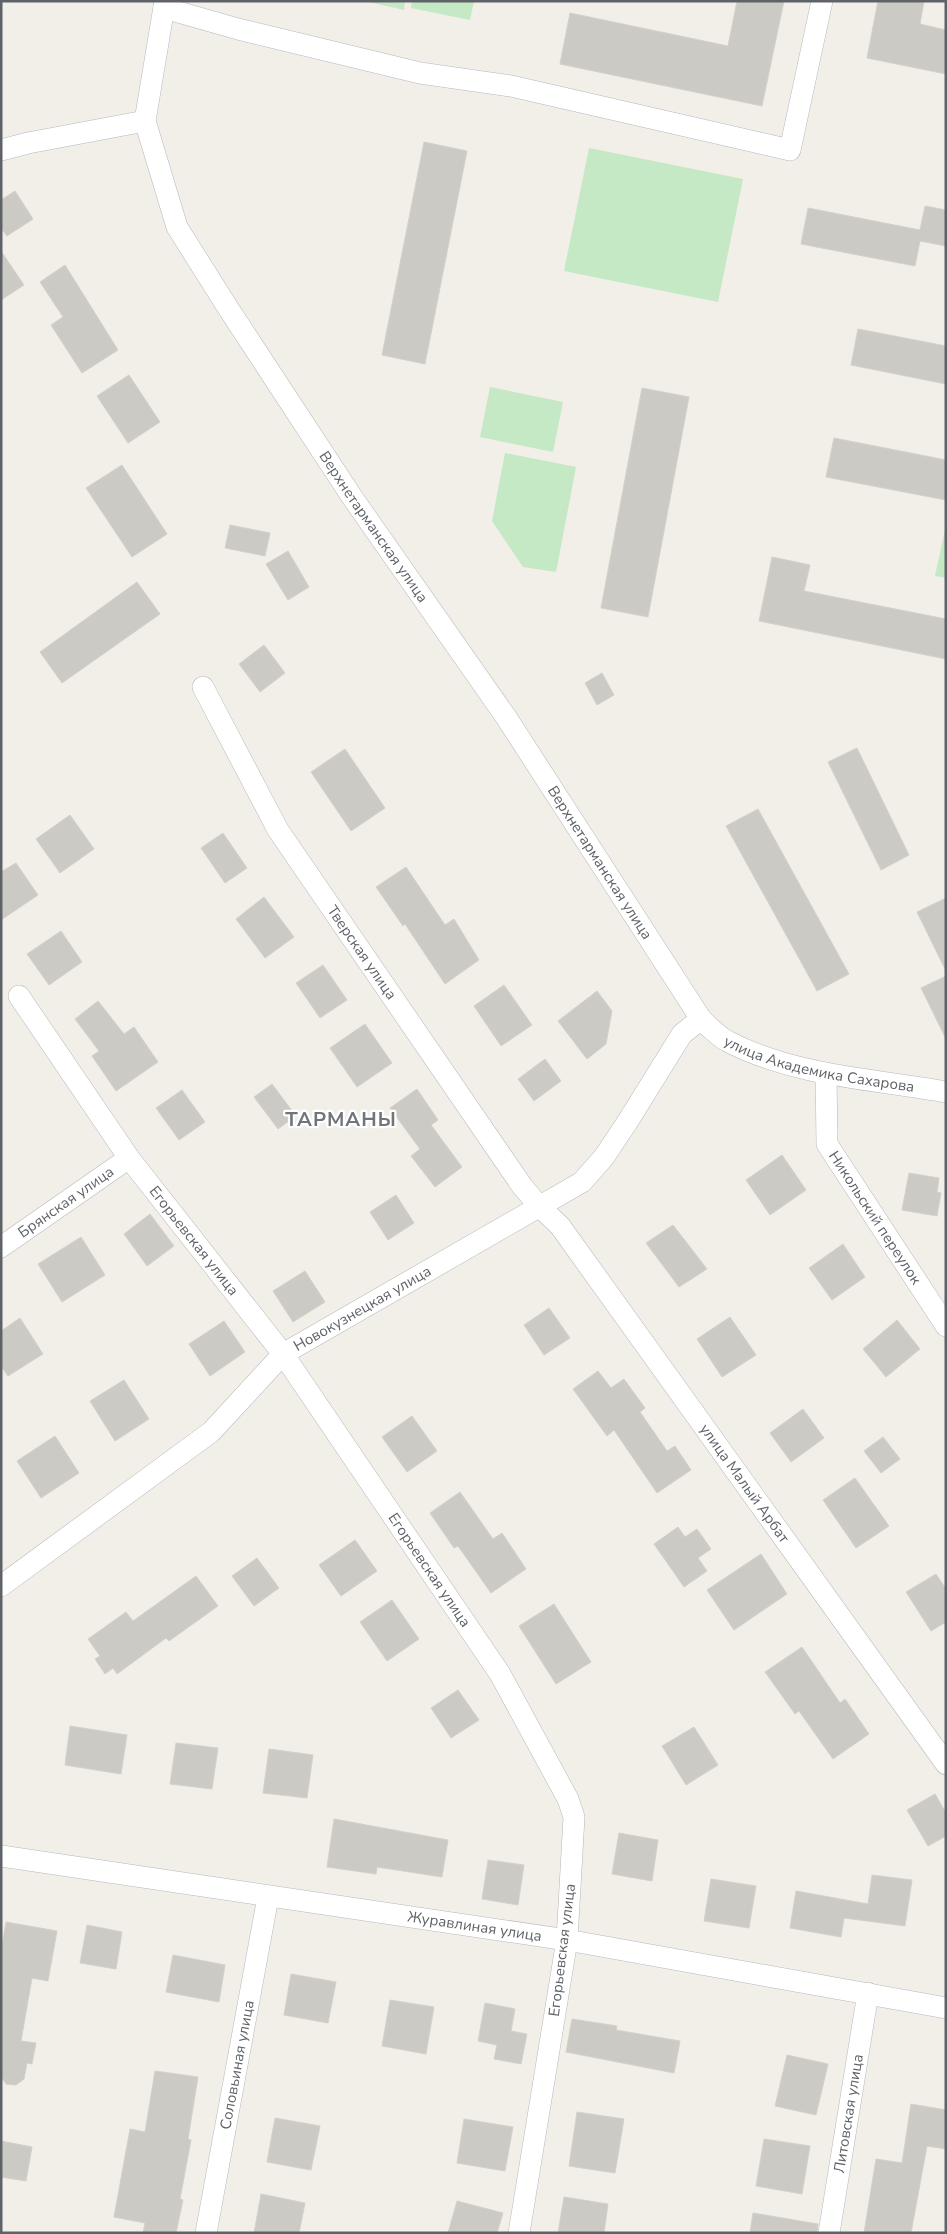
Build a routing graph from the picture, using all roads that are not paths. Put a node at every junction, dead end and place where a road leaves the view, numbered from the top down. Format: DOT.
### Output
graph roads {
  1 [pos="822,1"];
  2 [pos="164,5"];
  3 [pos="145,121"];
  4 [pos="1,150"];
  5 [pos="203,687"];
  6 [pos="18,996"];
  7 [pos="700,1020"];
  8 [pos="826,1073"];
  9 [pos="946,1092"];
  10 [pos="129,1158"];
  11 [pos="539,1206"];
  12 [pos="1,1247"];
  13 [pos="946,1326"];
  14 [pos="283,1354"];
  15 [pos="1,1586"];
  16 [pos="946,1764"];
  17 [pos="1,1856"];
  18 [pos="268,1896"];
  19 [pos="567,1940"];
  20 [pos="868,1993"];
  21 [pos="946,2008"];
  22 [pos="206,2233"];
  23 [pos="519,2233"];
  24 [pos="829,2233"];
  1 -- 2 [label="street"];
  2 -- 3 [label="street, Верхнетарманская улица"];
  3 -- 4 [label="street"];
  3 -- 7 [label="street, Верхнетарманская улица"];
  5 -- 11 [label="street, Тверская улица"];
  6 -- 10 [label="street, Егорьевская улица"];
  7 -- 8 [label="street, улица Академика Сахарова"];
  7 -- 11 [label="street, Новокузнецкая улица"];
  8 -- 9 [label="street, улица Академика Сахарова"];
  8 -- 13 [label="street, Никольский переулок"];
  10 -- 12 [label="street, Брянская улица"];
  10 -- 14 [label="street, Егорьевская улица"];
  11 -- 14 [label="street, Новокузнецкая улица"];
  11 -- 16 [label="street, улица Малый Арбат"];
  14 -- 15 [label="street, Новокузнецкая улица"];
  14 -- 19 [label="street, Егорьевская улица"];
  17 -- 18 [label="street, Журавлиная улица"];
  18 -- 19 [label="street, Журавлиная улица"];
  18 -- 22 [label="street, Соловьиная улица"];
  19 -- 20 [label="street, Журавлиная улица"];
  19 -- 23 [label="street, Егорьевская улица"];
  20 -- 21 [label="street, Журавлиная улица"];
  20 -- 24 [label="street, Литовская улица"];
}
